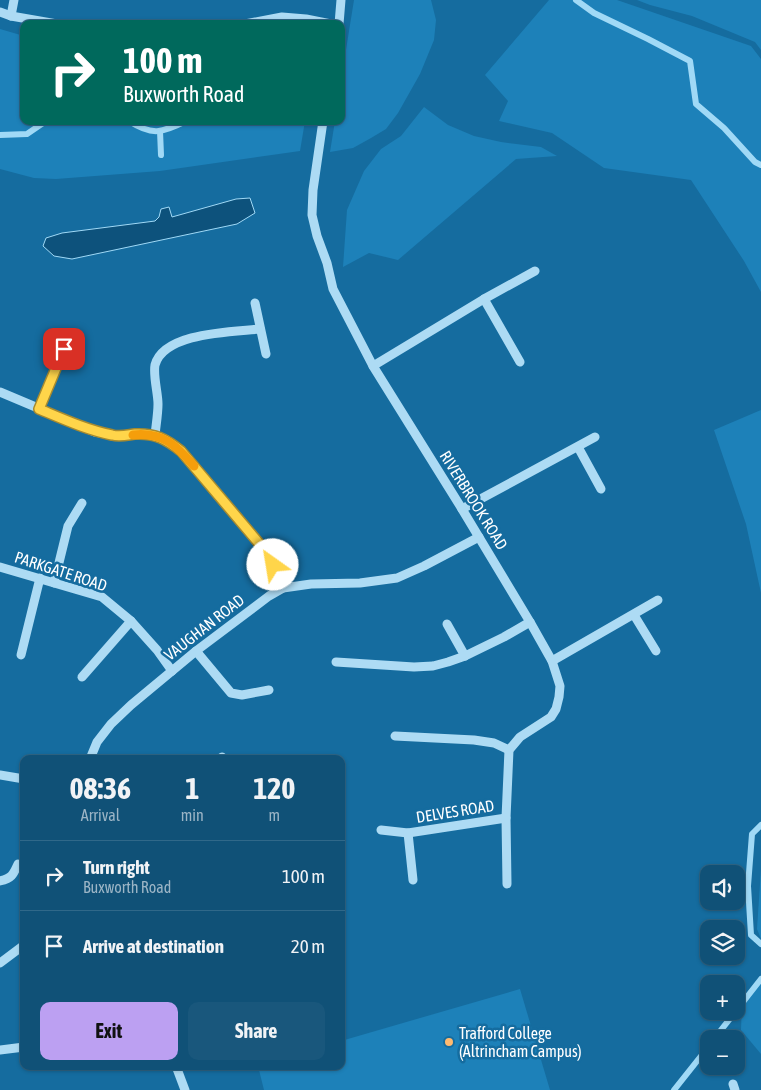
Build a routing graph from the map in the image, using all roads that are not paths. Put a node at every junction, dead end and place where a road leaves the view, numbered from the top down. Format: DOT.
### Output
graph roads {
  1 [pos="14,0"];
  2 [pos="341,0"];
  3 [pos="0,12"];
  4 [pos="11,16"];
  5 [pos="34,20"];
  6 [pos="266,20"];
  7 [pos="311,20"];
  8 [pos="339,20"];
  9 [pos="322,125"];
  10 [pos="535,271"];
  11 [pos="484,299"];
  12 [pos="255,303"];
  13 [pos="260,330"];
  14 [pos="64,349"];
  15 [pos="266,354"];
  16 [pos="520,362"];
  17 [pos="373,366"];
  18 [pos="0,392"];
  19 [pos="39,409"];
  20 [pos="155,435"];
  21 [pos="595,437"];
  22 [pos="578,447"];
  23 [pos="601,489"];
  24 [pos="82,503"];
  25 [pos="462,509"];
  26 [pos="479,537"];
  27 [pos="0,567"];
  28 [pos="40,578"];
  29 [pos="54,582"];
  30 [pos="283,588"];
  31 [pos="658,600"];
  32 [pos="634,615"];
  33 [pos="131,621"];
  34 [pos="530,622"];
  35 [pos="447,624"];
  36 [pos="196,651"];
  37 [pos="656,651"];
  38 [pos="21,655"];
  39 [pos="464,656"];
  40 [pos="552,661"];
  41 [pos="336,662"];
  42 [pos="172,671"];
  43 [pos="82,676"];
  44 [pos="269,690"];
  45 [pos="395,736"];
  46 [pos="509,750"];
  47 [pos="92,755"];
  48 [pos="0,775"];
  49 [pos="20,778"];
  50 [pos="506,818"];
  51 [pos="381,830"];
  52 [pos="408,833"];
  53 [pos="18,864"];
  54 [pos="413,880"];
  55 [pos="0,881"];
  56 [pos="507,884"];
  57 [pos="20,948"];
  58 [pos="0,963"];
  59 [pos="20,1048"];
  60 [pos="0,1050"];
  61 [pos="178,1070"];
  62 [pos="185,1090"];
  1 -- 4 [label="street"];
  2 -- 8 [label="street"];
  3 -- 4 [label="street"];
  4 -- 5 [label="street"];
  6 -- 7 [label="street"];
  9 -- 17 [label="street, RIVERBROOK ROAD"];
  10 -- 11 [label="street"];
  11 -- 16 [label="street"];
  11 -- 17 [label="street"];
  12 -- 13 [label="street"];
  13 -- 15 [label="street"];
  13 -- 20 [label="street"];
  14 -- 19 [label="street"];
  17 -- 25 [label="street, RIVERBROOK ROAD"];
  18 -- 19 [label="street"];
  19 -- 20 [label="street"];
  20 -- 30 [label="street"];
  21 -- 22 [label="street"];
  22 -- 23 [label="street"];
  22 -- 25 [label="street"];
  24 -- 29 [label="street"];
  25 -- 26 [label="street, RIVERBROOK ROAD"];
  26 -- 30 [label="street, VAUGHAN ROAD"];
  26 -- 34 [label="street, RIVERBROOK ROAD"];
  27 -- 28 [label="street, PARKGATE ROAD"];
  28 -- 29 [label="street, PARKGATE ROAD"];
  28 -- 38 [label="street"];
  29 -- 33 [label="street, PARKGATE ROAD"];
  30 -- 36 [label="street, VAUGHAN ROAD"];
  31 -- 32 [label="street"];
  32 -- 37 [label="street"];
  32 -- 40 [label="street"];
  33 -- 42 [label="street, PARKGATE ROAD"];
  33 -- 43 [label="street"];
  34 -- 39 [label="street"];
  34 -- 40 [label="street, RIVERBROOK ROAD"];
  35 -- 39 [label="street"];
  36 -- 42 [label="street, VAUGHAN ROAD"];
  36 -- 44 [label="street"];
  39 -- 41 [label="street"];
  40 -- 46 [label="street, RIVERBROOK ROAD"];
  42 -- 47 [label="street, VAUGHAN ROAD"];
  45 -- 46 [label="street"];
  46 -- 50 [label="street"];
  48 -- 49 [label="street"];
  50 -- 52 [label="street, DELVES ROAD"];
  50 -- 56 [label="street"];
  51 -- 52 [label="street, DELVES ROAD"];
  52 -- 54 [label="street, DELVES ROAD"];
  53 -- 55 [label="street"];
  57 -- 58 [label="street"];
  59 -- 60 [label="street"];
  61 -- 62 [label="street"];
}
